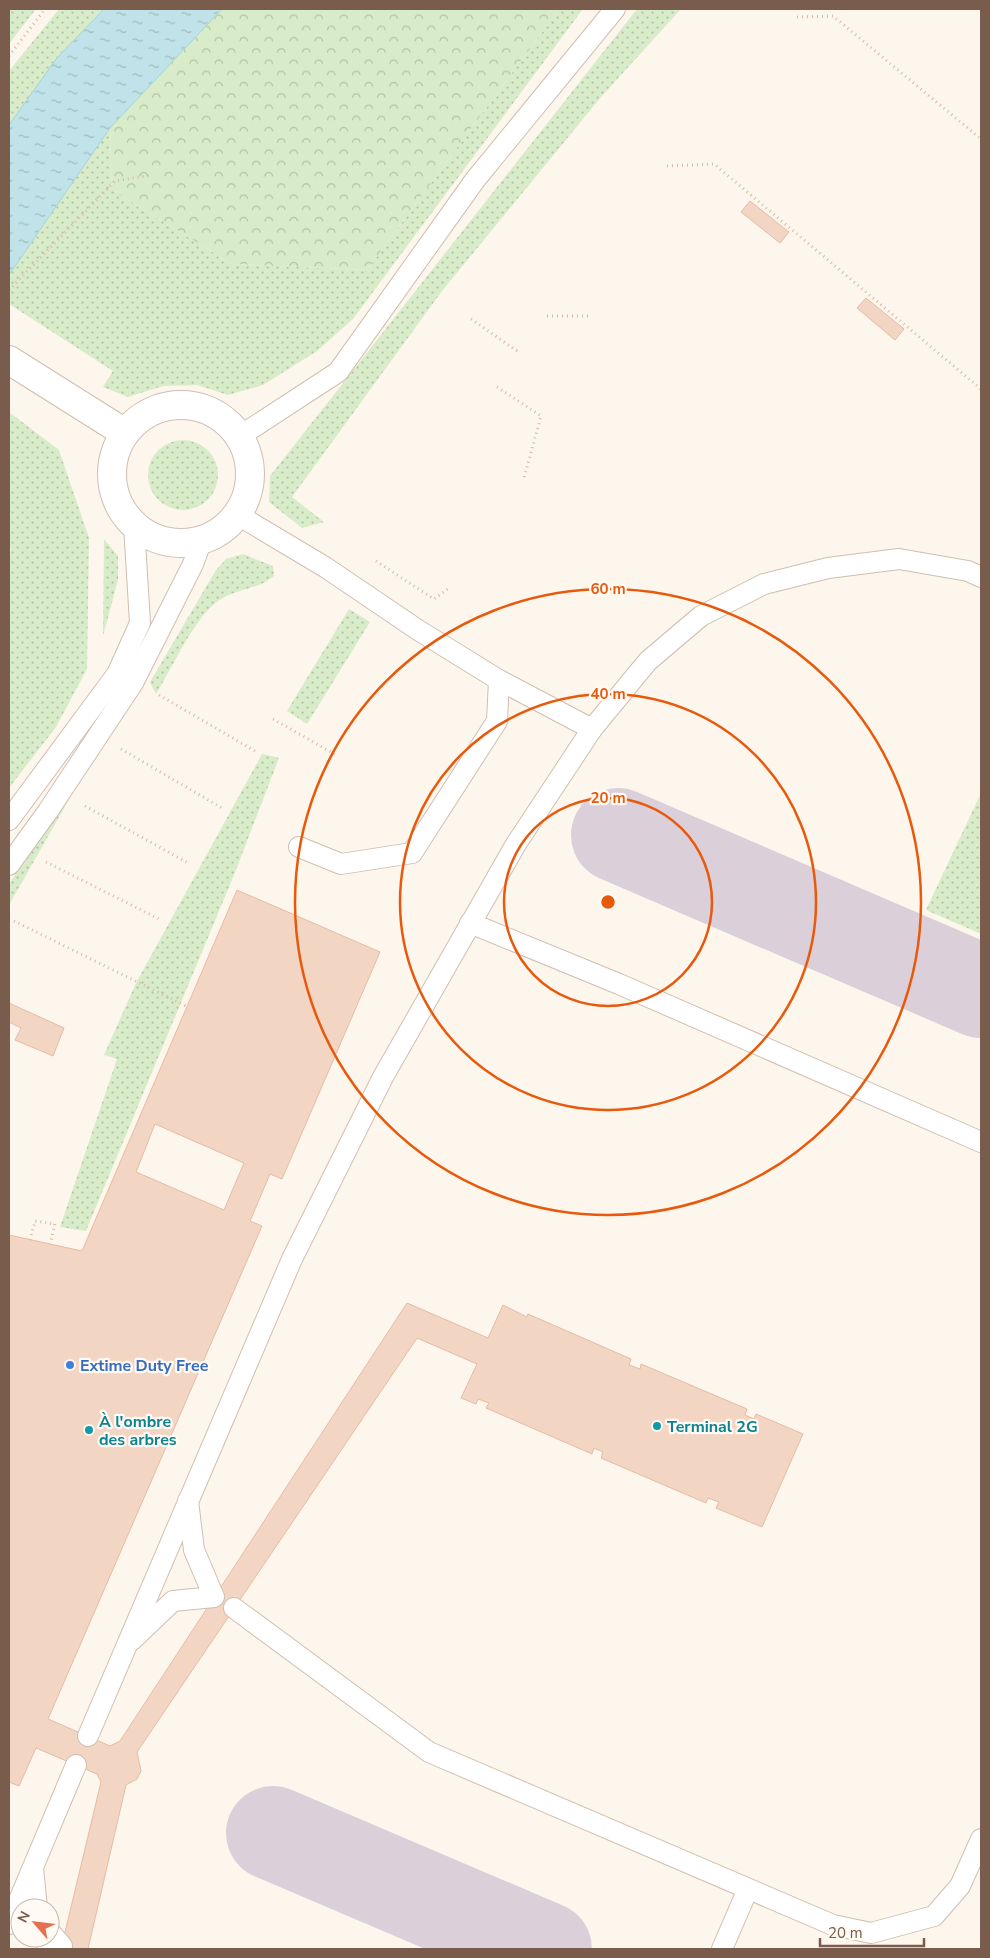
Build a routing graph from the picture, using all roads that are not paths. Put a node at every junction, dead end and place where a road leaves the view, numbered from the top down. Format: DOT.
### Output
graph roads {
  1 [pos="615,9"];
  2 [pos="9,360"];
  3 [pos="125,433"];
  4 [pos="240,436"];
  5 [pos="238,514"];
  6 [pos="134,525"];
  7 [pos="202,540"];
  8 [pos="981,577"];
  9 [pos="499,680"];
  10 [pos="592,729"];
  11 [pos="9,820"];
  12 [pos="299,846"];
  13 [pos="9,865"];
  14 [pos="470,923"];
  15 [pos="981,1142"];
  16 [pos="188,1499"];
  17 [pos="234,1608"];
  18 [pos="126,1646"];
  19 [pos="88,1736"];
  20 [pos="76,1765"];
  21 [pos="981,1839"];
  22 [pos="33,1866"];
  23 [pos="748,1889"];
  24 [pos="36,1898"];
  25 [pos="9,1924"];
  26 [pos="722,1949"];
  1 -- 4 [label="lane"];
  2 -- 3 [label="street"];
  3 -- 4 [label="street"];
  3 -- 6 [label="street"];
  4 -- 5 [label="street"];
  5 -- 7 [label="street"];
  5 -- 9 [label="lane"];
  6 -- 7 [label="street"];
  6 -- 11 [label="lane"];
  7 -- 13 [label="lane"];
  8 -- 10 [label="lane"];
  9 -- 10 [label="lane"];
  9 -- 12 [label="lane"];
  10 -- 14 [label="lane"];
  14 -- 15 [label="lane"];
  14 -- 16 [label="lane"];
  16 -- 18 [label="lane"];
  16 -- 18 [label="lane"];
  17 -- 23 [label="lane"];
  18 -- 19 [label="lane"];
  20 -- 22 [label="lane"];
  21 -- 23 [label="lane"];
  22 -- 24 [label="lane"];
  22 -- 25 [label="lane"];
  23 -- 26 [label="lane"];
}
